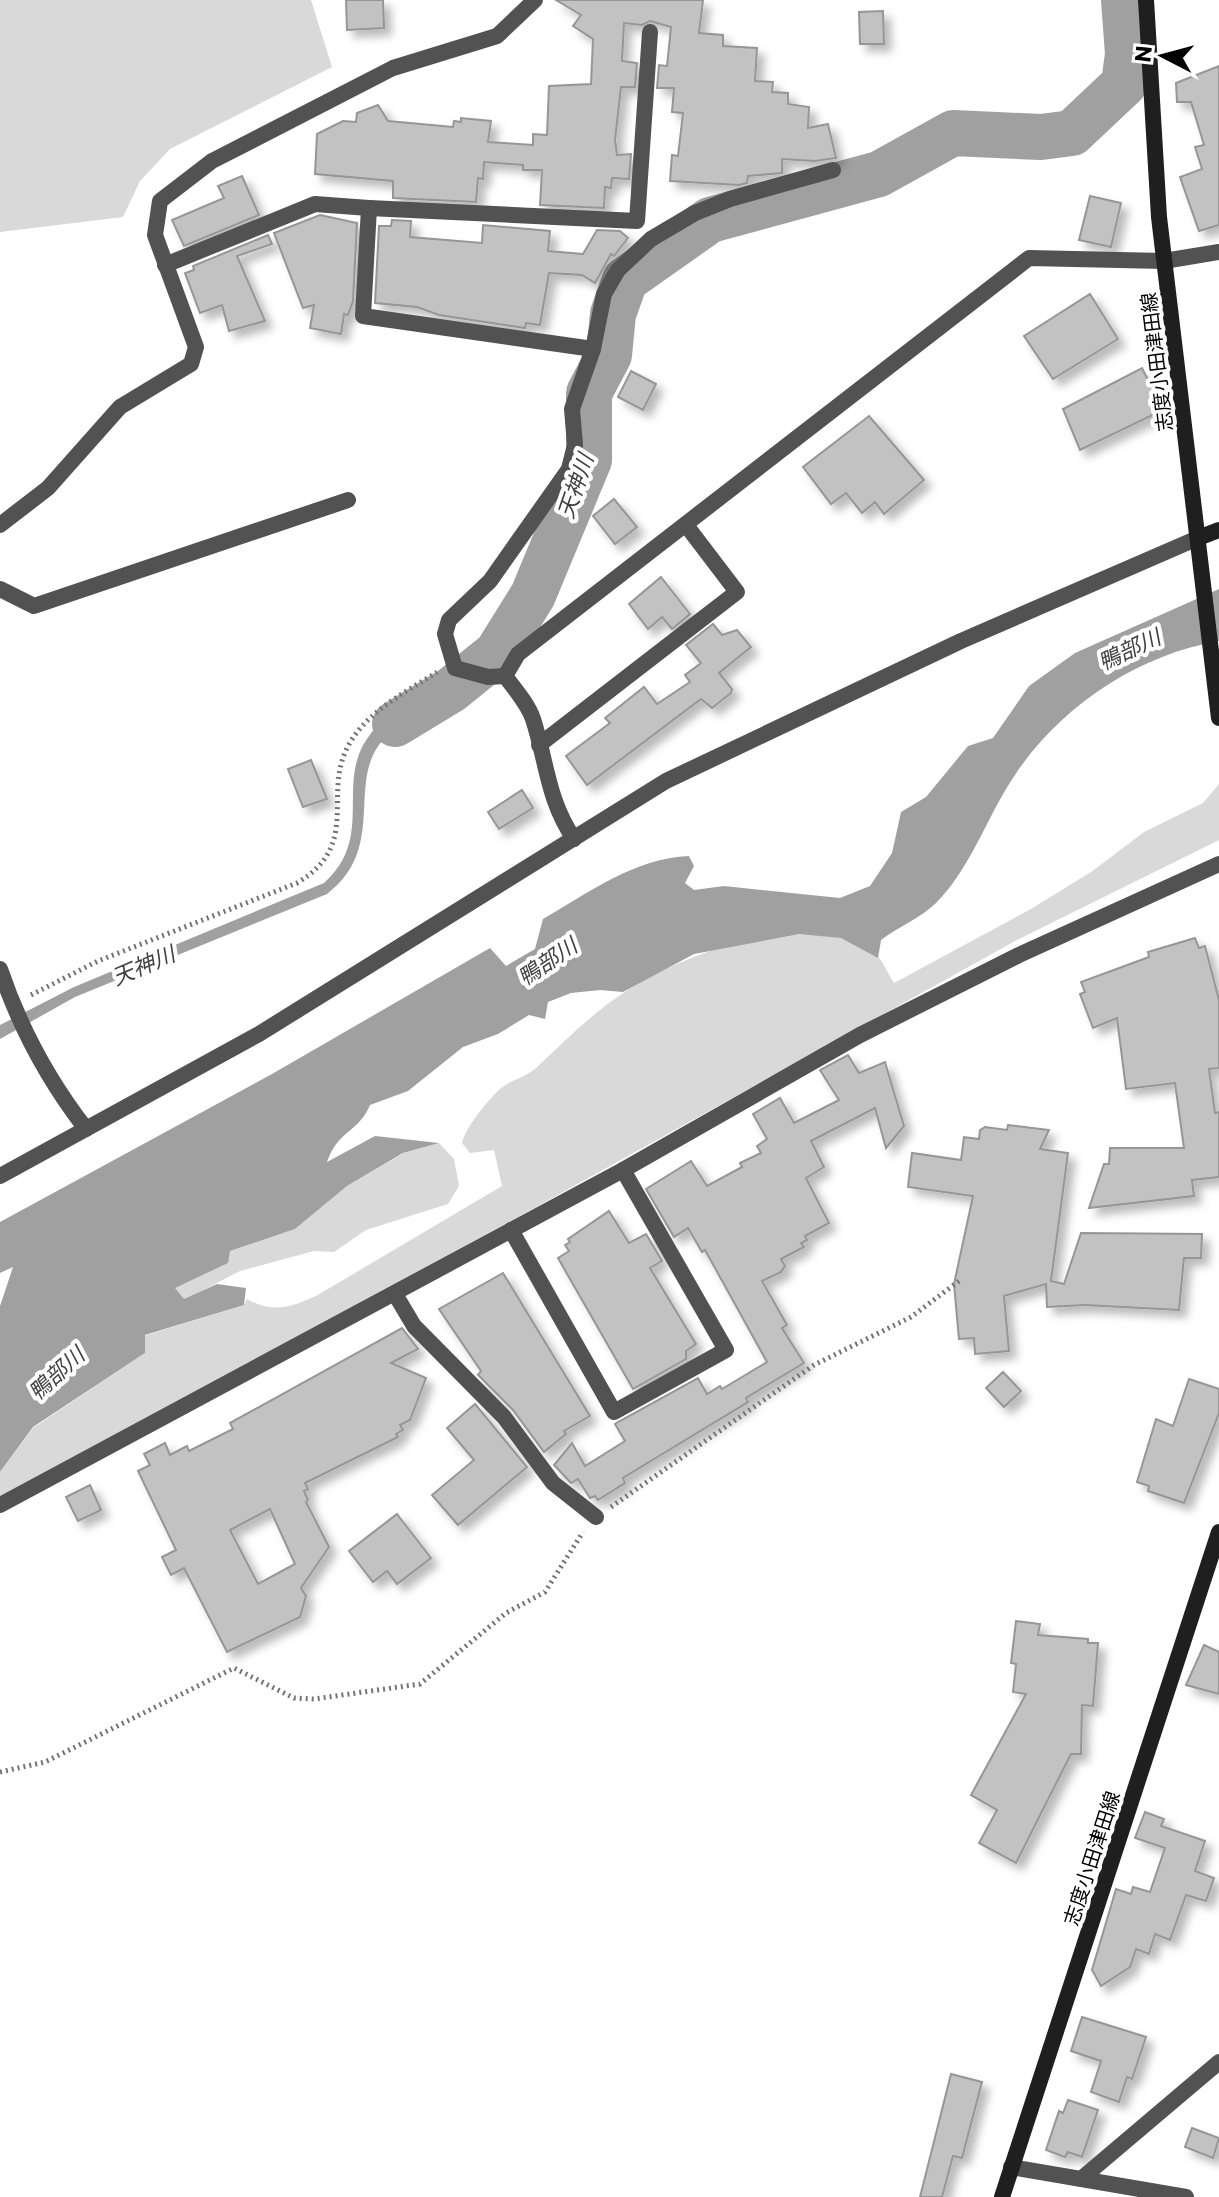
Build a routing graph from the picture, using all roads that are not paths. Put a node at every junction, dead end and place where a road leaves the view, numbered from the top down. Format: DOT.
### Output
graph roads {
  1 [pos="535,0"];
  2 [pos="1146,0"];
  3 [pos="650,32"];
  4 [pos="833,170"];
  5 [pos="369,208"];
  6 [pos="637,221"];
  7 [pos="651,239"];
  8 [pos="1219,252"];
  9 [pos="1164,261"];
  10 [pos="165,265"];
  11 [pos="593,349"];
  12 [pos="348,500"];
  13 [pos="0,525"];
  14 [pos="688,527"];
  15 [pos="1219,530"];
  16 [pos="1198,538"];
  17 [pos="0,589"];
  18 [pos="504,681"];
  19 [pos="1219,718"];
  20 [pos="539,745"];
  21 [pos="574,839"];
  22 [pos="1219,864"];
  23 [pos="0,969"];
  24 [pos="86,1129"];
  25 [pos="623,1170"];
  26 [pos="0,1176"];
  27 [pos="511,1230"];
  28 [pos="395,1294"];
  29 [pos="0,1505"];
  30 [pos="596,1517"];
  31 [pos="1219,1532"];
  32 [pos="1219,2062"];
  33 [pos="1011,2167"];
  34 [pos="1081,2179"];
  35 [pos="1002,2197"];
  36 [pos="1186,2197"];
  1 -- 10 [label="street"];
  2 -- 9 [label="main road, 志度小田津田線"];
  3 -- 6 [label="street"];
  4 -- 7 [label="street"];
  5 -- 6 [label="street"];
  5 -- 10 [label="street"];
  5 -- 11 [label="street"];
  6 -- 7 [label="street"];
  7 -- 11 [label="street"];
  8 -- 9 [label="street"];
  9 -- 14 [label="street"];
  9 -- 16 [label="main road, 志度小田津田線"];
  10 -- 13 [label="street"];
  11 -- 18 [label="street"];
  12 -- 17 [label="street"];
  14 -- 18 [label="street"];
  14 -- 20 [label="street"];
  15 -- 16 [label="main road"];
  16 -- 19 [label="main road, 志度小田津田線"];
  16 -- 21 [label="street"];
  18 -- 20 [label="street"];
  20 -- 21 [label="street"];
  21 -- 24 [label="street"];
  22 -- 25 [label="street"];
  23 -- 24 [label="street"];
  24 -- 26 [label="street"];
  25 -- 27 [label="street"];
  25 -- 27 [label="street"];
  27 -- 28 [label="street"];
  28 -- 29 [label="street"];
  28 -- 30 [label="street"];
  31 -- 33 [label="main road, 志度小田津田線"];
  32 -- 34 [label="street"];
  33 -- 34 [label="street"];
  33 -- 35 [label="main road, 志度小田津田線"];
  34 -- 36 [label="street"];
}
